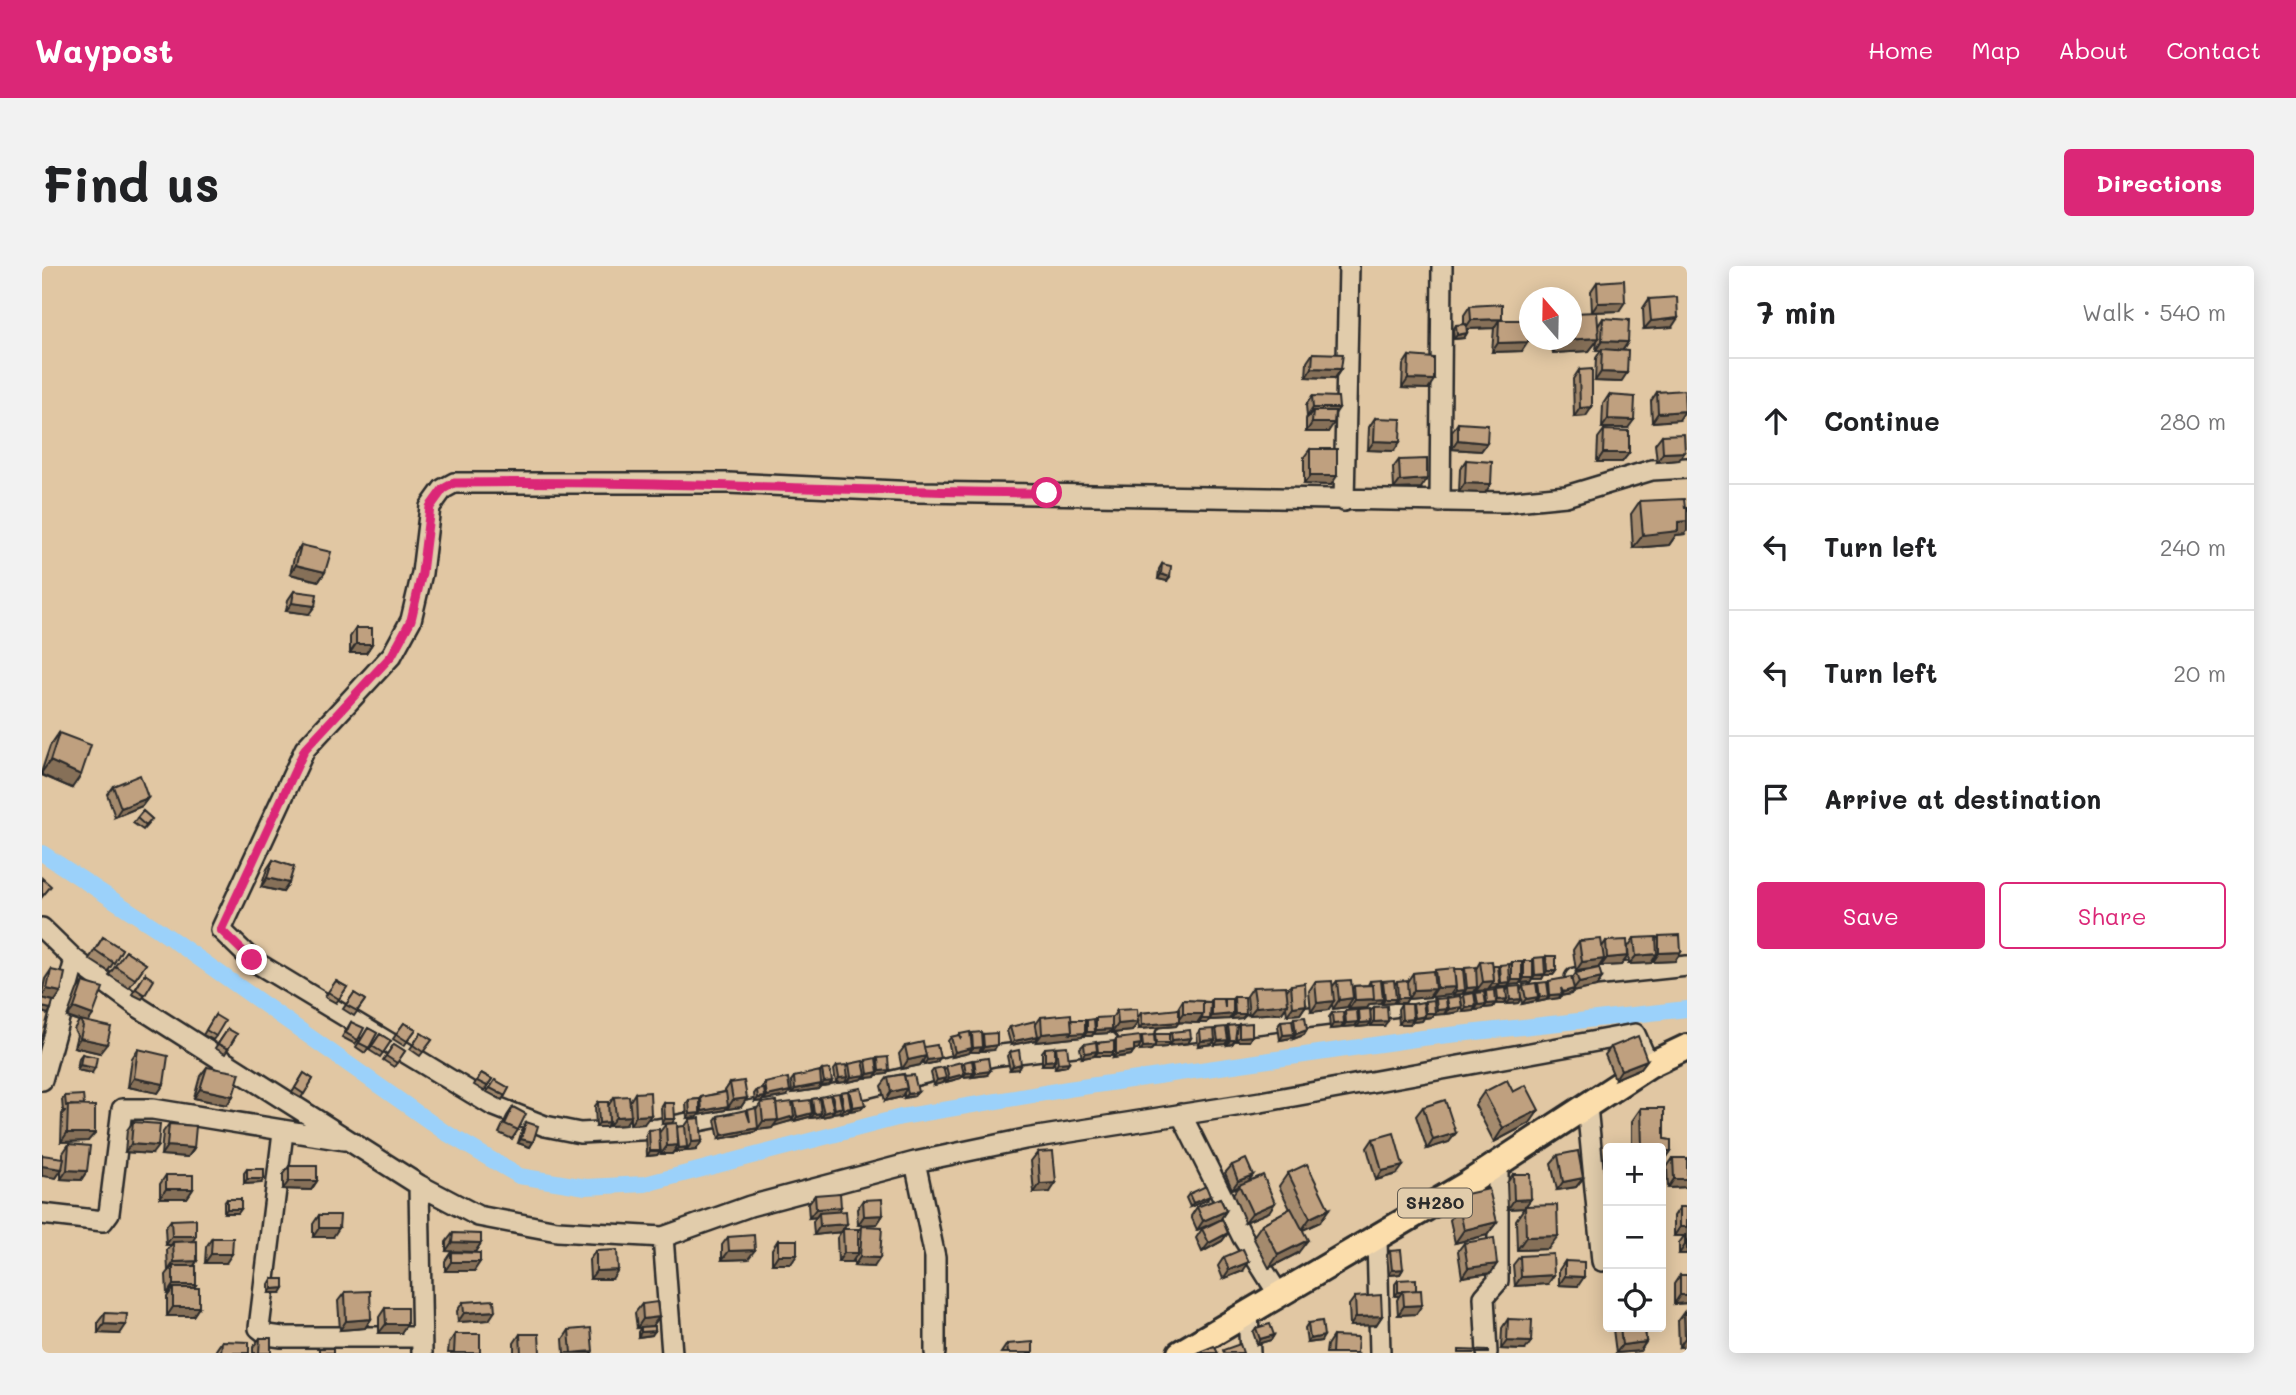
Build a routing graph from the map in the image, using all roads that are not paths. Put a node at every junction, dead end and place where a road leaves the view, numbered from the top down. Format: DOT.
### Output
graph roads {
  1 [pos="1349,266"];
  2 [pos="1442,266"];
  3 [pos="1687,468"];
  4 [pos="1344,500"];
  5 [pos="1440,502"];
  6 [pos="42,929"];
  7 [pos="75,960"];
  8 [pos="1687,966"];
  9 [pos="1553,982"];
  10 [pos="1447,1000"];
  11 [pos="1687,1047"];
  12 [pos="1649,1065"];
  13 [pos="42,1080"];
  14 [pos="1587,1106"];
  15 [pos="1181,1114"];
  16 [pos="283,1132"];
  17 [pos="349,1141"];
  18 [pos="915,1162"];
  19 [pos="1497,1165"];
  20 [pos="419,1185"];
  21 [pos="42,1214"];
  22 [pos="663,1237"];
  23 [pos="1377,1239"];
  24 [pos="1602,1261"];
  25 [pos="1279,1295"];
  26 [pos="1248,1313"];
  27 [pos="421,1345"];
  28 [pos="672,1353"];
  29 [pos="935,1353"];
  30 [pos="1180,1353"];
  31 [pos="1250,1353"];
  32 [pos="1380,1353"];
  33 [pos="1487,1353"];
  1 -- 4 [label="street"];
  2 -- 5 [label="street"];
  3 -- 5 [label="street"];
  4 -- 5 [label="street"];
  4 -- 10 [label="street"];
  6 -- 7 [label="street"];
  7 -- 13 [label="street"];
  7 -- 17 [label="street"];
  8 -- 9 [label="street"];
  11 -- 12 [label="main road, SH280"];
  12 -- 14 [label="main road, SH280"];
  12 -- 15 [label="street"];
  14 -- 19 [label="main road, SH280"];
  14 -- 24 [label="street"];
  15 -- 18 [label="street"];
  15 -- 25 [label="street"];
  16 -- 17 [label="street"];
  16 -- 21 [label="street"];
  16 -- 27 [label="street"];
  17 -- 20 [label="street"];
  18 -- 22 [label="street"];
  18 -- 29 [label="street"];
  19 -- 23 [label="main road, SH280"];
  19 -- 33 [label="street"];
  20 -- 22 [label="street"];
  20 -- 27 [label="street"];
  22 -- 28 [label="street"];
  23 -- 25 [label="main road, SH280"];
  23 -- 32 [label="street"];
  25 -- 26 [label="main road, SH280"];
  26 -- 30 [label="main road, SH280"];
  26 -- 31 [label="street"];
}
